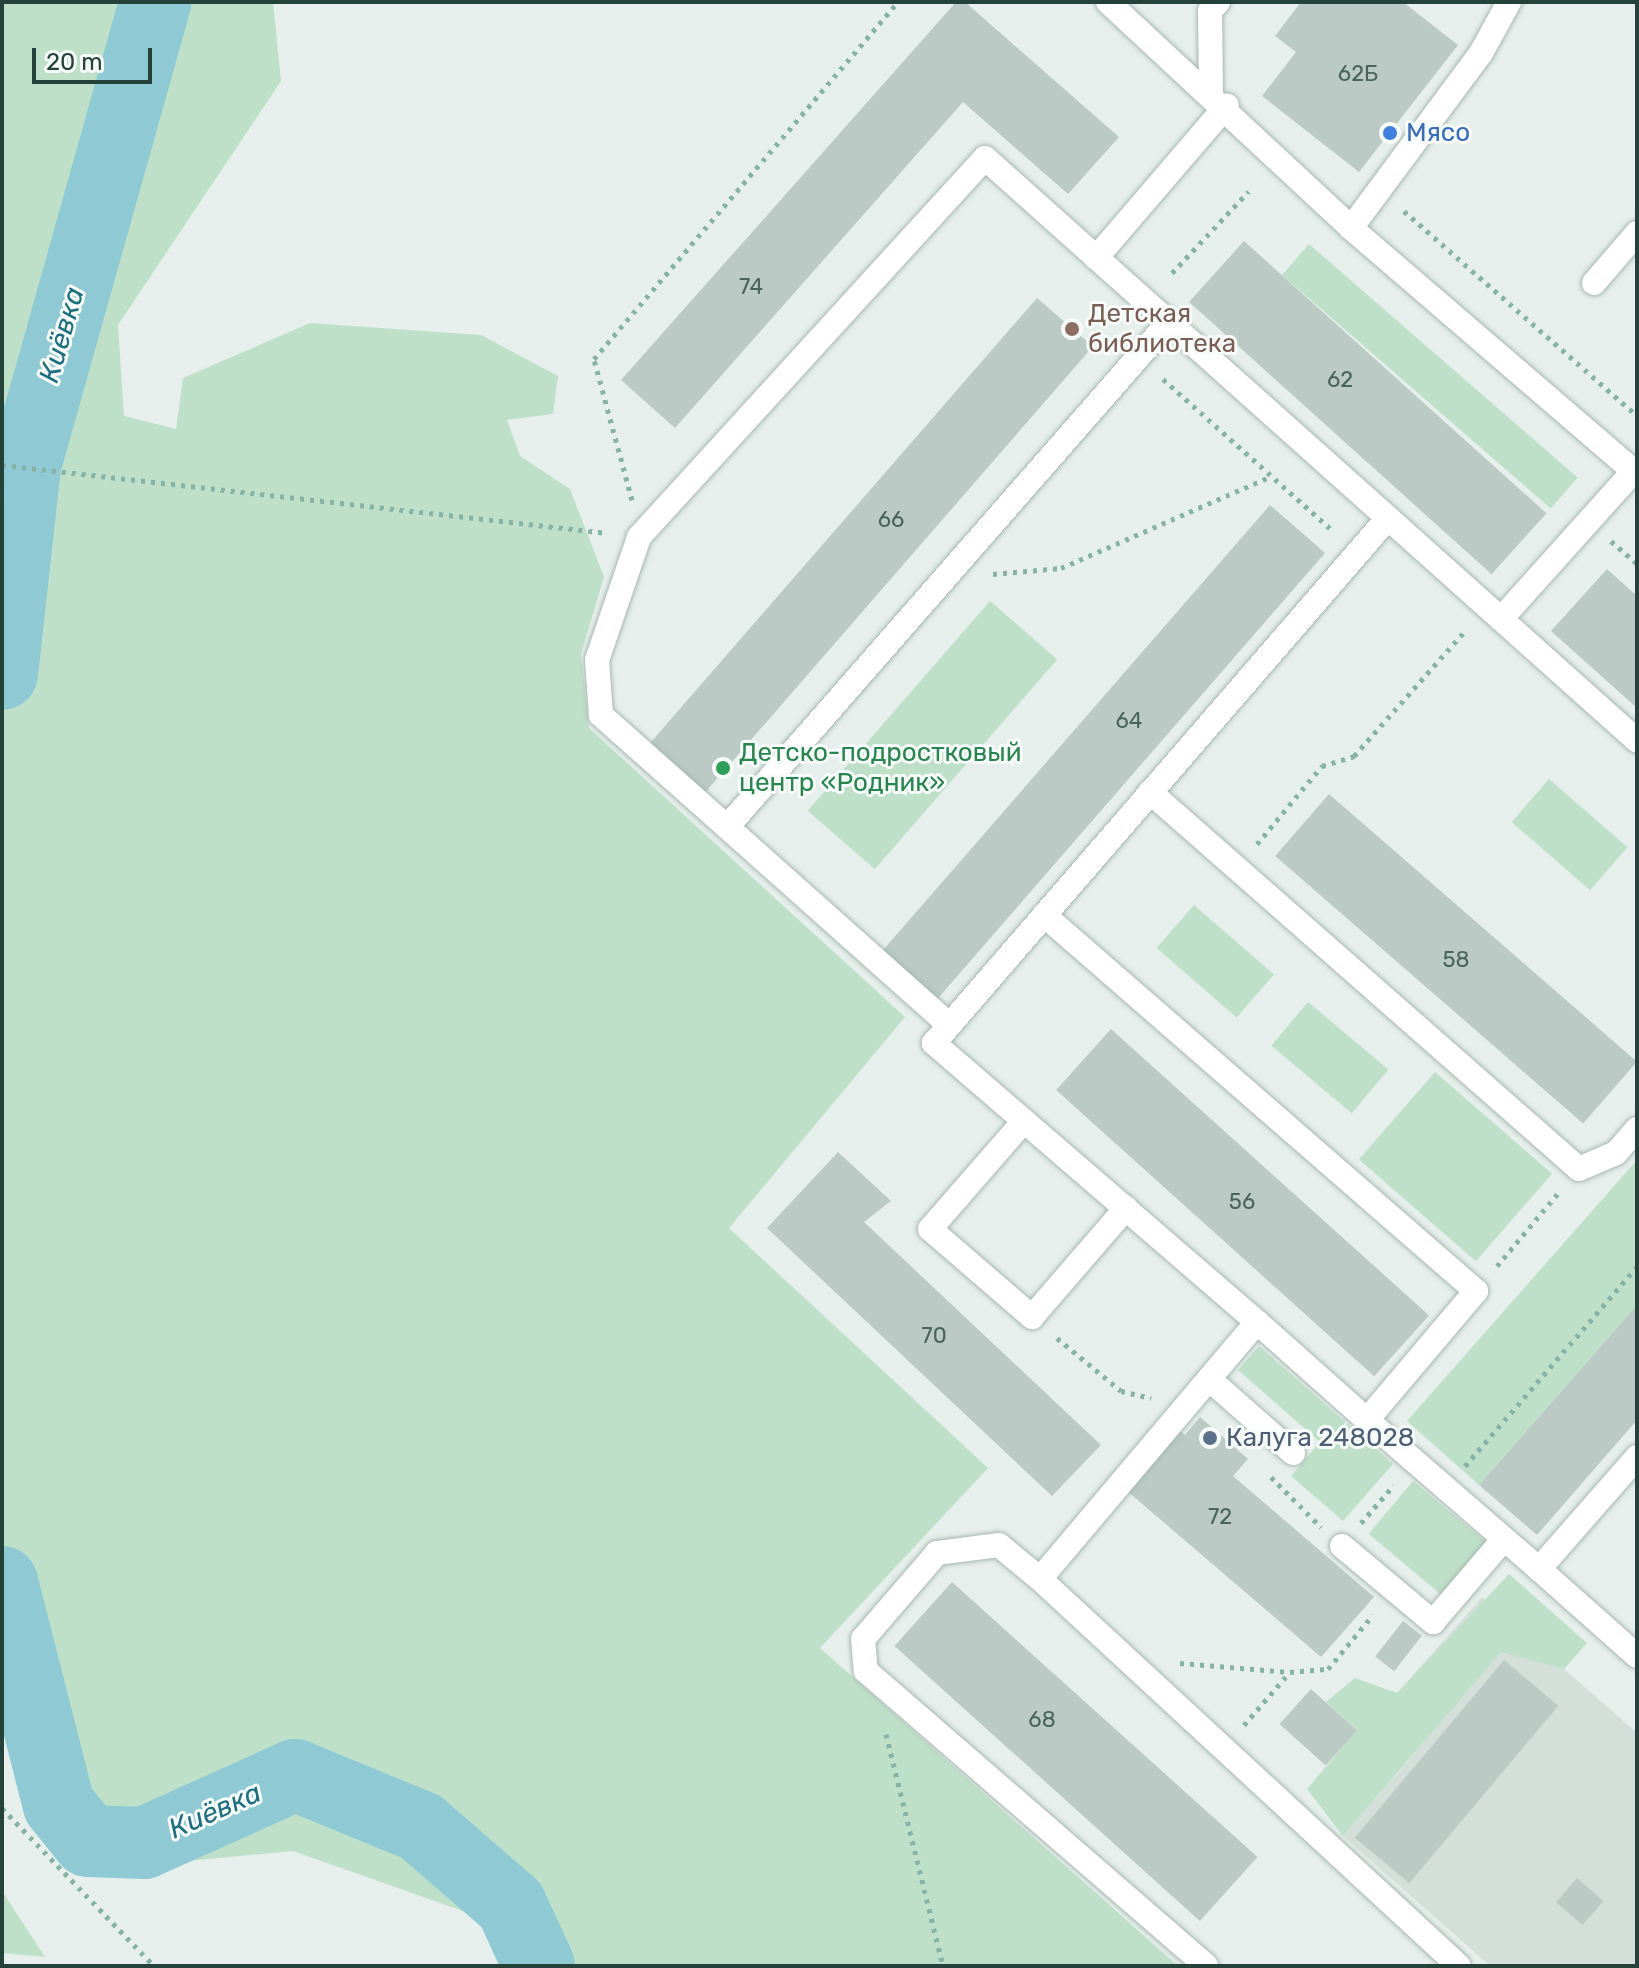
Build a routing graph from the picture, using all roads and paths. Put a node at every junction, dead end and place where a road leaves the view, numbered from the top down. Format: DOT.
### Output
graph roads {
  1 [pos="898,2"];
  2 [pos="1108,2"];
  3 [pos="1218,2"];
  4 [pos="1509,2"];
  5 [pos="1219,98"];
  6 [pos="1380,190"];
  7 [pos="1249,191"];
  8 [pos="1351,228"];
  9 [pos="1637,233"];
  10 [pos="1096,258"];
  11 [pos="1172,273"];
  12 [pos="1594,283"];
  13 [pos="1169,322"];
  14 [pos="1139,357"];
  15 [pos="1637,416"];
  16 [pos="2,465"];
  17 [pos="1635,472"];
  18 [pos="1272,476"];
  19 [pos="1388,518"];
  20 [pos="639,537"];
  21 [pos="1358,553"];
  22 [pos="944,579"];
  23 [pos="1494,613"];
  24 [pos="1637,741"];
  25 [pos="1150,792"];
  26 [pos="727,827"];
  27 [pos="1237,868"];
  28 [pos="1044,915"];
  29 [pos="949,1025"];
  30 [pos="1024,1121"];
  31 [pos="1637,1129"];
  32 [pos="1579,1169"];
  33 [pos="1126,1208"];
  34 [pos="1637,1267"];
  35 [pos="1476,1291"];
  36 [pos="1032,1317"];
  37 [pos="1257,1322"];
  38 [pos="1209,1379"];
  39 [pos="1186,1407"];
  40 [pos="1367,1420"];
  41 [pos="1293,1453"];
  42 [pos="1637,1457"];
  43 [pos="1414,1461"];
  44 [pos="1446,1488"];
  45 [pos="1503,1540"];
  46 [pos="1342,1546"];
  47 [pos="1539,1569"];
  48 [pos="1040,1579"];
  49 [pos="1395,1590"];
  50 [pos="1637,1656"];
  51 [pos="1290,1672"];
  52 [pos="1142,1673"];
  53 [pos="884,1727"];
  54 [pos="1224,1749"];
  55 [pos="2,1808"];
  56 [pos="154,1966"];
  57 [pos="943,1966"];
  58 [pos="1206,1966"];
  59 [pos="1459,1966"];
  1 -- 20 [label="path"];
  2 -- 5 [label="street"];
  3 -- 5 [label="street"];
  4 -- 6 [label="street"];
  5 -- 8 [label="street"];
  5 -- 10 [label="street"];
  6 -- 8 [label="street"];
  6 -- 15 [label="path"];
  7 -- 11 [label="path"];
  8 -- 17 [label="street"];
  9 -- 12 [label="street"];
  10 -- 13 [label="street"];
  10 -- 20 [label="street"];
  13 -- 14 [label="street"];
  13 -- 19 [label="street"];
  14 -- 18 [label="path"];
  14 -- 22 [label="street"];
  16 -- 20 [label="path"];
  17 -- 23 [label="street"];
  18 -- 21 [label="path"];
  18 -- 22 [label="path"];
  19 -- 21 [label="street"];
  19 -- 23 [label="street"];
  20 -- 26 [label="street"];
  21 -- 25 [label="street"];
  22 -- 26 [label="street"];
  23 -- 24 [label="street"];
  23 -- 27 [label="path"];
  25 -- 27 [label="street"];
  25 -- 28 [label="street"];
  26 -- 29 [label="street"];
  27 -- 32 [label="street"];
  28 -- 29 [label="street"];
  28 -- 35 [label="street"];
  29 -- 30 [label="street"];
  30 -- 33 [label="street"];
  30 -- 36 [label="street"];
  31 -- 32 [label="street"];
  32 -- 35 [label="path"];
  33 -- 36 [label="street"];
  33 -- 37 [label="street"];
  34 -- 44 [label="path"];
  35 -- 40 [label="street"];
  36 -- 39 [label="path"];
  37 -- 38 [label="street"];
  37 -- 40 [label="street"];
  38 -- 39 [label="street"];
  38 -- 41 [label="street"];
  39 -- 48 [label="street"];
  40 -- 43 [label="street"];
  41 -- 46 [label="path"];
  42 -- 47 [label="street"];
  43 -- 44 [label="street"];
  43 -- 46 [label="path"];
  44 -- 45 [label="street"];
  45 -- 47 [label="street"];
  45 -- 49 [label="street"];
  46 -- 49 [label="street"];
  47 -- 50 [label="street"];
  48 -- 52 [label="street"];
  48 -- 58 [label="street"];
  49 -- 51 [label="path"];
  51 -- 52 [label="path"];
  51 -- 54 [label="path"];
  52 -- 54 [label="street"];
  53 -- 57 [label="path"];
  54 -- 59 [label="street"];
  55 -- 56 [label="path"];
}
